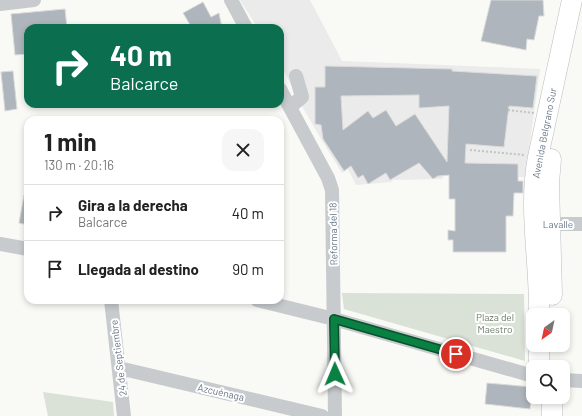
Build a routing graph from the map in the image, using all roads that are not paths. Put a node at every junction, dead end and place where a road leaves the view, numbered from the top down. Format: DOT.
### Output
graph roads {
  1 [pos="34,0"];
  2 [pos="231,0"];
  3 [pos="572,0"];
  4 [pos="0,4"];
  5 [pos="582,18"];
  6 [pos="244,24"];
  7 [pos="296,76"];
  8 [pos="284,96"];
  9 [pos="290,107"];
  10 [pos="543,224"];
  11 [pos="582,224"];
  12 [pos="0,244"];
  13 [pos="24,248"];
  14 [pos="111,304"];
  15 [pos="273,304"];
  16 [pos="540,308"];
  17 [pos="551,308"];
  18 [pos="334,319"];
  19 [pos="119,368"];
  20 [pos="526,374"];
  21 [pos="570,380"];
  22 [pos="582,381"];
  23 [pos="538,404"];
  24 [pos="552,404"];
  25 [pos="124,416"];
  26 [pos="322,416"];
  27 [pos="335,416"];
  28 [pos="539,416"];
  29 [pos="552,416"];
  1 -- 4 [label="street"];
  2 -- 6 [label="street"];
  3 -- 10 [label="highway, Avenida Belgrano Sur"];
  5 -- 10 [label="highway, Avenida Belgrano Sur"];
  7 -- 9 [label="street"];
  8 -- 9 [label="street, Reforma del 18"];
  9 -- 18 [label="street, Reforma del 18"];
  10 -- 11 [label="street, Lavalle"];
  10 -- 16 [label="highway, Avenida Belgrano Sur"];
  10 -- 17 [label="highway, Avenida Belgrano Sur"];
  12 -- 13 [label="street"];
  14 -- 19 [label="street, 24 de Septiembre"];
  15 -- 18 [label="street"];
  18 -- 20 [label="street"];
  18 -- 27 [label="street, Reforma del 18"];
  19 -- 25 [label="street, 24 de Septiembre"];
  19 -- 26 [label="street, Azcuénaga"];
  21 -- 22 [label="street"];
  23 -- 28 [label="highway"];
  24 -- 29 [label="highway"];
}
